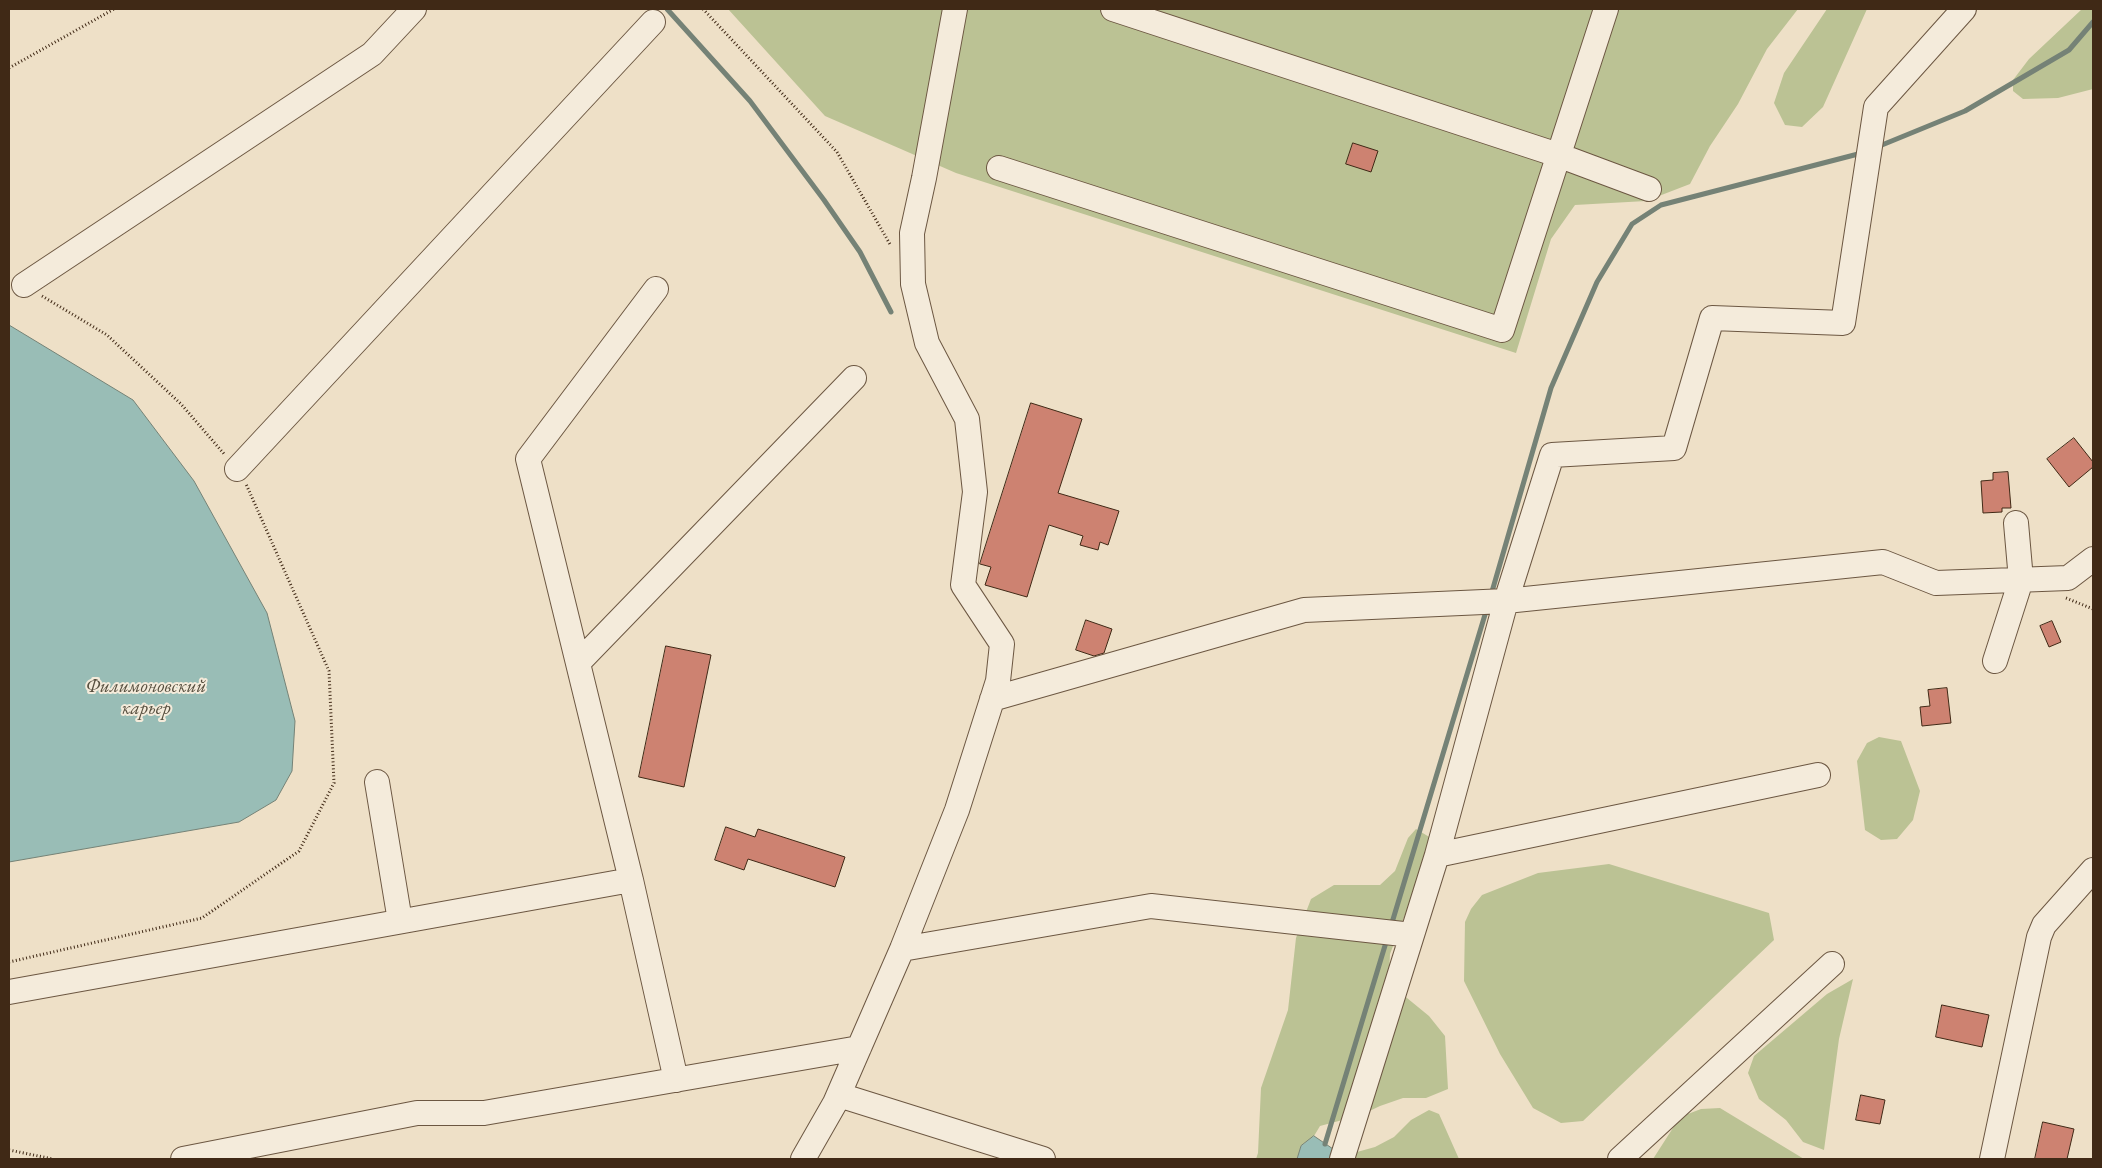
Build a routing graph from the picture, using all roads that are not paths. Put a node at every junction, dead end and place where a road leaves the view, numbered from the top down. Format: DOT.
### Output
graph roads {
  1 [pos="414,9"];
  2 [pos="955,9"];
  3 [pos="1113,9"];
  4 [pos="1606,9"];
  5 [pos="1964,9"];
  6 [pos="653,22"];
  7 [pos="1558,155"];
  8 [pos="1000,168"];
  9 [pos="1649,189"];
  10 [pos="24,285"];
  11 [pos="656,289"];
  12 [pos="854,378"];
  13 [pos="236,469"];
  14 [pos="2016,523"];
  15 [pos="2093,559"];
  16 [pos="2021,580"];
  17 [pos="1506,601"];
  18 [pos="1995,661"];
  19 [pos="578,663"];
  20 [pos="992,699"];
  21 [pos="1818,775"];
  22 [pos="377,782"];
  23 [pos="1437,855"];
  24 [pos="2093,870"];
  25 [pos="632,880"];
  26 [pos="400,921"];
  27 [pos="1412,935"];
  28 [pos="902,949"];
  29 [pos="1832,964"];
  30 [pos="9,992"];
  31 [pos="859,1048"];
  32 [pos="676,1080"];
  33 [pos="839,1095"];
  34 [pos="183,1159"];
  35 [pos="803,1159"];
  36 [pos="1043,1159"];
  37 [pos="1342,1159"];
  38 [pos="1620,1159"];
  39 [pos="1992,1159"];
  1 -- 10 [label="street"];
  2 -- 20 [label="street"];
  3 -- 7 [label="street"];
  4 -- 7 [label="street"];
  5 -- 17 [label="street"];
  6 -- 13 [label="street"];
  7 -- 8 [label="street"];
  7 -- 9 [label="street"];
  11 -- 19 [label="street"];
  12 -- 19 [label="street"];
  14 -- 16 [label="street"];
  15 -- 16 [label="street"];
  16 -- 17 [label="street"];
  16 -- 18 [label="street"];
  17 -- 20 [label="street"];
  17 -- 23 [label="street"];
  19 -- 25 [label="street"];
  20 -- 28 [label="street"];
  21 -- 23 [label="street"];
  22 -- 26 [label="street"];
  23 -- 27 [label="street"];
  24 -- 39 [label="street"];
  25 -- 26 [label="street"];
  25 -- 32 [label="street"];
  26 -- 30 [label="street"];
  27 -- 28 [label="street"];
  27 -- 37 [label="street"];
  28 -- 31 [label="street"];
  29 -- 38 [label="street"];
  31 -- 32 [label="street"];
  31 -- 33 [label="street"];
  32 -- 34 [label="street"];
  33 -- 35 [label="street"];
  33 -- 36 [label="street"];
}
